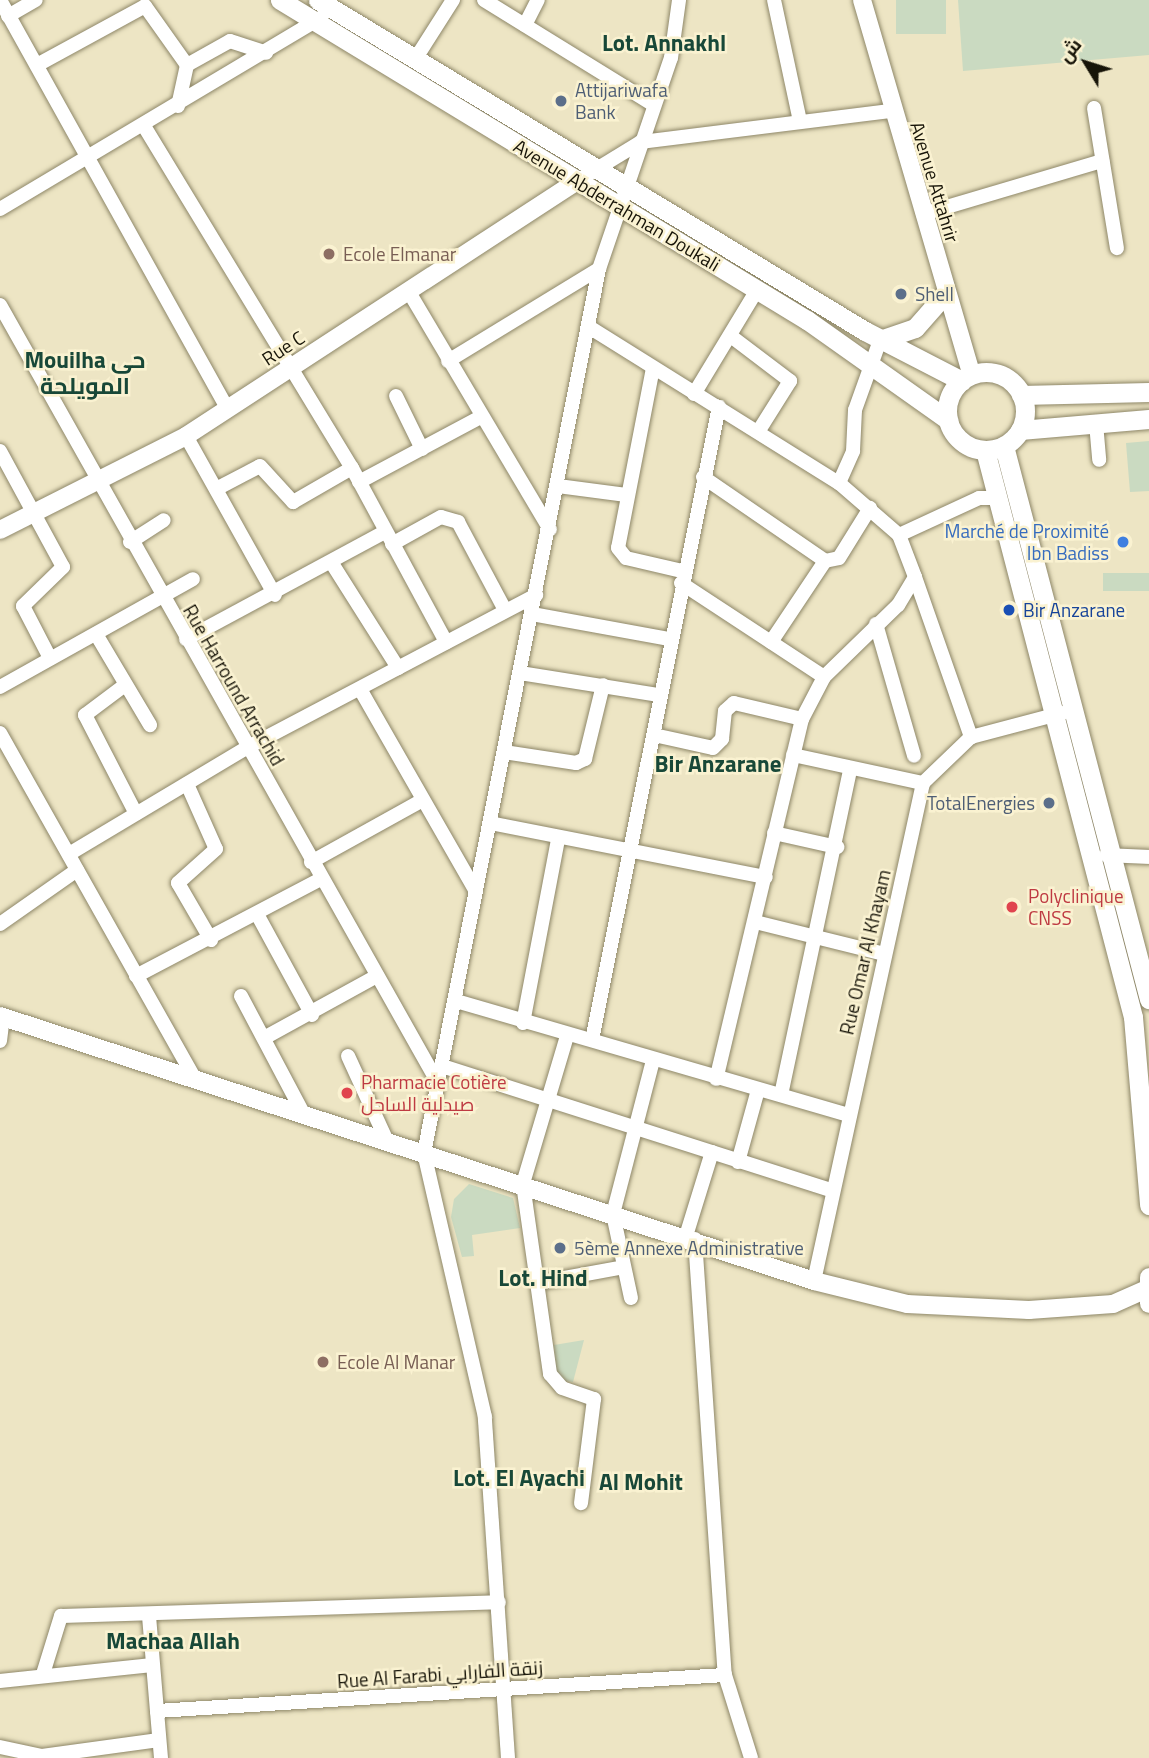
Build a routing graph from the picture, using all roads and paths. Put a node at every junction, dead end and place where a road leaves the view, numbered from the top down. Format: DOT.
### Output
graph roads {
  1 [pos="0,0"];
  2 [pos="36,0"];
  3 [pos="280,0"];
  4 [pos="453,0"];
  5 [pos="484,0"];
  6 [pos="538,0"];
  7 [pos="680,0"];
  8 [pos="774,0"];
  9 [pos="862,0"];
  10 [pos="325,4"];
  11 [pos="8,16"];
  12 [pos="317,22"];
  13 [pos="525,25"];
  14 [pos="266,53"];
  15 [pos="416,58"];
  16 [pos="37,65"];
  17 [pos="187,65"];
  18 [pos="651,103"];
  19 [pos="178,106"];
  20 [pos="1094,108"];
  21 [pos="891,111"];
  22 [pos="800,121"];
  23 [pos="144,126"];
  24 [pos="641,142"];
  25 [pos="90,156"];
  26 [pos="1102,161"];
  27 [pos="596,168"];
  28 [pos="577,181"];
  29 [pos="624,183"];
  30 [pos="617,204"];
  31 [pos="0,209"];
  32 [pos="923,214"];
  33 [pos="1117,248"];
  34 [pos="599,269"];
  35 [pos="757,290"];
  36 [pos="410,292"];
  37 [pos="944,295"];
  38 [pos="0,305"];
  39 [pos="589,327"];
  40 [pos="732,337"];
  41 [pos="880,340"];
  42 [pos="448,361"];
  43 [pos="870,362"];
  44 [pos="292,366"];
  45 [pos="653,368"];
  46 [pos="967,378"];
  47 [pos="1140,393"];
  48 [pos="694,394"];
  49 [pos="1021,395"];
  50 [pos="396,396"];
  51 [pos="719,407"];
  52 [pos="228,410"];
  53 [pos="479,418"];
  54 [pos="1140,419"];
  55 [pos="948,420"];
  56 [pos="1096,423"];
  57 [pos="1020,430"];
  58 [pos="758,432"];
  59 [pos="186,436"];
  60 [pos="994,448"];
  61 [pos="422,449"];
  62 [pos="0,452"];
  63 [pos="1099,460"];
  64 [pos="352,468"];
  65 [pos="703,477"];
  66 [pos="359,482"];
  67 [pos="839,483"];
  68 [pos="97,485"];
  69 [pos="558,486"];
  70 [pos="218,488"];
  71 [pos="626,495"];
  72 [pos="998,498"];
  73 [pos="870,508"];
  74 [pos="36,514"];
  75 [pos="164,520"];
  76 [pos="550,529"];
  77 [pos="0,530"];
  78 [pos="899,535"];
  79 [pos="389,538"];
  80 [pos="130,542"];
  81 [pos="825,561"];
  82 [pos="333,565"];
  83 [pos="682,577"];
  84 [pos="915,577"];
  85 [pos="193,579"];
  86 [pos="536,594"];
  87 [pos="275,595"];
  88 [pos="161,596"];
  89 [pos="505,610"];
  90 [pos="532,614"];
  91 [pos="876,624"];
  92 [pos="96,634"];
  93 [pos="186,639"];
  94 [pos="670,639"];
  95 [pos="446,642"];
  96 [pos="771,642"];
  97 [pos="50,657"];
  98 [pos="398,668"];
  99 [pos="520,673"];
  100 [pos="824,677"];
  101 [pos="125,685"];
  102 [pos="603,685"];
  103 [pos="0,687"];
  104 [pos="360,689"];
  105 [pos="659,695"];
  106 [pos="1064,712"];
  107 [pos="803,719"];
  108 [pos="150,724"];
  109 [pos="654,735"];
  110 [pos="971,737"];
  111 [pos="1,738"];
  112 [pos="248,747"];
  113 [pos="504,752"];
  114 [pos="793,755"];
  115 [pos="914,756"];
  116 [pos="850,770"];
  117 [pos="923,783"];
  118 [pos="187,784"];
  119 [pos="423,800"];
  120 [pos="136,814"];
  121 [pos="490,823"];
  122 [pos="774,833"];
  123 [pos="558,839"];
  124 [pos="837,847"];
  125 [pos="631,849"];
  126 [pos="1091,850"];
  127 [pos="69,854"];
  128 [pos="1149,857"];
  129 [pos="1113,858"];
  130 [pos="311,862"];
  131 [pos="77,870"];
  132 [pos="766,877"];
  133 [pos="321,879"];
  134 [pos="475,890"];
  135 [pos="257,914"];
  136 [pos="3,916"];
  137 [pos="755,922"];
  138 [pos="817,939"];
  139 [pos="211,940"];
  140 [pos="1134,952"];
  141 [pos="884,954"];
  142 [pos="136,976"];
  143 [pos="377,976"];
  144 [pos="241,996"];
  145 [pos="1149,999"];
  146 [pos="456,1001"];
  147 [pos="312,1015"];
  148 [pos="1,1017"];
  149 [pos="523,1023"];
  150 [pos="567,1036"];
  151 [pos="264,1038"];
  152 [pos="592,1040"];
  153 [pos="0,1041"];
  154 [pos="348,1056"];
  155 [pos="653,1060"];
  156 [pos="442,1066"];
  157 [pos="192,1074"];
  158 [pos="716,1079"];
  159 [pos="438,1083"];
  160 [pos="758,1090"];
  161 [pos="781,1096"];
  162 [pos="546,1101"];
  163 [pos="302,1111"];
  164 [pos="848,1115"];
  165 [pos="636,1130"];
  166 [pos="386,1139"];
  167 [pos="712,1152"];
  168 [pos="424,1153"];
  169 [pos="738,1161"];
  170 [pos="523,1184"];
  171 [pos="830,1190"];
  172 [pos="1149,1205"];
  173 [pos="613,1214"];
  174 [pos="690,1238"];
  175 [pos="624,1267"];
  176 [pos="814,1281"];
  177 [pos="537,1283"];
  178 [pos="1148,1290"];
  179 [pos="631,1298"];
  180 [pos="581,1503"];
  181 [pos="499,1602"];
  182 [pos="149,1616"];
  183 [pos="152,1665"];
  184 [pos="43,1674"];
  185 [pos="725,1675"];
  186 [pos="0,1681"];
  187 [pos="503,1689"];
  188 [pos="157,1712"];
  189 [pos="159,1740"];
  190 [pos="0,1747"];
  191 [pos="98,1754"];
  192 [pos="36,1757"];
  193 [pos="161,1758"];
  194 [pos="509,1758"];
  195 [pos="751,1758"];
  1 -- 11 [label="street"];
  2 -- 11 [label="street"];
  3 -- 12 [label="main road, Avenue Abderrahman Doukali"];
  4 -- 15 [label="street"];
  5 -- 13 [label="street"];
  6 -- 13 [label="street"];
  7 -- 18 [label="street"];
  8 -- 22 [label="street"];
  9 -- 21 [label="street, Avenue Attahrir"];
  10 -- 12 [label="street"];
  10 -- 15 [label="main road, Avenue Abderrahman Doukali"];
  11 -- 16 [label="street"];
  12 -- 14 [label="street"];
  12 -- 28 [label="main road, Avenue Abderrahman Doukali"];
  13 -- 18 [label="street"];
  14 -- 17 [label="street"];
  14 -- 19 [label="street"];
  15 -- 27 [label="main road, Avenue Abderrahman Doukali"];
  16 -- 17 [label="street"];
  16 -- 25 [label="street"];
  17 -- 19 [label="street"];
  18 -- 24 [label="street"];
  19 -- 23 [label="street"];
  20 -- 26 [label="street"];
  21 -- 22 [label="street"];
  21 -- 32 [label="street, Avenue Attahrir"];
  22 -- 24 [label="street"];
  23 -- 25 [label="street"];
  23 -- 44 [label="street"];
  24 -- 27 [label="street"];
  24 -- 29 [label="street"];
  25 -- 31 [label="street"];
  25 -- 52 [label="street"];
  26 -- 32 [label="street"];
  26 -- 33 [label="street"];
  27 -- 28 [label="street"];
  27 -- 29 [label="main road, Avenue Abderrahman Doukali"];
  28 -- 30 [label="main road, Avenue Abderrahman Doukali"];
  28 -- 36 [label="street, Rue C"];
  29 -- 30 [label="street"];
  29 -- 41 [label="main road, Avenue Abderrahman Doukali"];
  30 -- 34 [label="street"];
  30 -- 35 [label="main road, Avenue Abderrahman Doukali"];
  32 -- 37 [label="street, Avenue Attahrir"];
  34 -- 39 [label="street"];
  34 -- 42 [label="street"];
  35 -- 40 [label="street"];
  35 -- 43 [label="main road, Avenue Abderrahman Doukali"];
  36 -- 42 [label="street"];
  36 -- 44 [label="street, Rue C"];
  37 -- 41 [label="main road"];
  37 -- 46 [label="street, Avenue Attahrir"];
  38 -- 68 [label="street, Rue Harround Arrachid"];
  39 -- 45 [label="street"];
  39 -- 69 [label="street"];
  40 -- 48 [label="street"];
  40 -- 58 [label="street"];
  41 -- 43 [label="street"];
  41 -- 46 [label="main road, Avenue Abderrahman Doukali"];
  42 -- 53 [label="street"];
  43 -- 55 [label="main road, Avenue Abderrahman Doukali"];
  43 -- 67 [label="street"];
  44 -- 52 [label="street, Rue C"];
  44 -- 64 [label="street"];
  45 -- 48 [label="street"];
  45 -- 71 [label="street"];
  46 -- 49 [label="main road"];
  46 -- 55 [label="main road"];
  47 -- 49 [label="main road"];
  47 -- 54 [label="main road"];
  48 -- 51 [label="street"];
  49 -- 57 [label="main road"];
  50 -- 61 [label="street"];
  51 -- 58 [label="street"];
  51 -- 65 [label="street"];
  52 -- 59 [label="street, Rue C"];
  53 -- 61 [label="street"];
  53 -- 76 [label="street"];
  54 -- 56 [label="main road"];
  55 -- 60 [label="main road"];
  56 -- 57 [label="main road"];
  56 -- 63 [label="street"];
  57 -- 60 [label="main road"];
  58 -- 67 [label="street"];
  59 -- 68 [label="street, Rue C"];
  59 -- 70 [label="street"];
  60 -- 72 [label="main road"];
  60 -- 106 [label="main road"];
  61 -- 66 [label="street"];
  62 -- 74 [label="street"];
  64 -- 66 [label="street"];
  64 -- 70 [label="street"];
  65 -- 81 [label="street"];
  65 -- 83 [label="street"];
  66 -- 79 [label="street"];
  67 -- 73 [label="street"];
  68 -- 74 [label="street, Rue C"];
  68 -- 80 [label="street, Rue Harround Arrachid"];
  69 -- 71 [label="street"];
  69 -- 76 [label="street"];
  70 -- 87 [label="street"];
  71 -- 83 [label="street"];
  72 -- 78 [label="street"];
  72 -- 106 [label="main road"];
  73 -- 78 [label="street"];
  73 -- 81 [label="street"];
  74 -- 77 [label="street, Rue C"];
  74 -- 97 [label="street"];
  75 -- 80 [label="street"];
  76 -- 86 [label="street"];
  78 -- 84 [label="street"];
  79 -- 82 [label="street"];
  79 -- 89 [label="street"];
  79 -- 95 [label="street"];
  80 -- 88 [label="street, Rue Harround Arrachid"];
  81 -- 96 [label="street"];
  82 -- 87 [label="street"];
  82 -- 98 [label="street"];
  83 -- 94 [label="street"];
  83 -- 96 [label="street"];
  84 -- 91 [label="street"];
  84 -- 110 [label="street"];
  85 -- 88 [label="street"];
  86 -- 89 [label="street"];
  86 -- 90 [label="street"];
  87 -- 93 [label="street"];
  88 -- 92 [label="street"];
  88 -- 93 [label="street, Rue Harround Arrachid"];
  89 -- 95 [label="street"];
  90 -- 94 [label="street"];
  90 -- 99 [label="street"];
  91 -- 100 [label="street"];
  91 -- 115 [label="street"];
  92 -- 97 [label="street"];
  92 -- 101 [label="street"];
  93 -- 112 [label="street, Rue Harround Arrachid"];
  94 -- 105 [label="street"];
  95 -- 98 [label="street"];
  96 -- 100 [label="street"];
  97 -- 103 [label="street"];
  98 -- 104 [label="street"];
  99 -- 102 [label="street"];
  99 -- 113 [label="street"];
  100 -- 107 [label="street"];
  101 -- 108 [label="street"];
  101 -- 120 [label="street"];
  102 -- 105 [label="street"];
  102 -- 113 [label="street"];
  104 -- 112 [label="street"];
  104 -- 119 [label="street"];
  105 -- 109 [label="street"];
  106 -- 110 [label="street"];
  106 -- 126 [label="main road"];
  106 -- 129 [label="main road"];
  107 -- 109 [label="street"];
  107 -- 114 [label="street"];
  109 -- 125 [label="street"];
  110 -- 117 [label="street"];
  111 -- 127 [label="street"];
  112 -- 118 [label="street"];
  112 -- 130 [label="street, Rue Harround Arrachid"];
  113 -- 121 [label="street"];
  114 -- 116 [label="street"];
  114 -- 122 [label="street"];
  116 -- 117 [label="street"];
  116 -- 124 [label="street"];
  117 -- 141 [label="street, Rue Omar Al Khayam"];
  118 -- 120 [label="street"];
  118 -- 139 [label="street"];
  119 -- 130 [label="street"];
  119 -- 134 [label="street"];
  120 -- 127 [label="street"];
  121 -- 123 [label="street"];
  121 -- 134 [label="street"];
  122 -- 124 [label="street"];
  122 -- 132 [label="street"];
  123 -- 125 [label="street"];
  123 -- 149 [label="street"];
  124 -- 138 [label="street"];
  125 -- 132 [label="street"];
  125 -- 152 [label="street"];
  126 -- 129 [label="street"];
  126 -- 140 [label="main road"];
  127 -- 131 [label="street"];
  128 -- 129 [label="street"];
  129 -- 140 [label="main road"];
  130 -- 133 [label="street, Rue Harround Arrachid"];
  131 -- 136 [label="street"];
  131 -- 142 [label="street"];
  132 -- 137 [label="street"];
  133 -- 135 [label="street"];
  133 -- 143 [label="street, Rue Harround Arrachid"];
  134 -- 146 [label="street"];
  135 -- 139 [label="street"];
  135 -- 147 [label="street"];
  137 -- 138 [label="street"];
  137 -- 158 [label="street"];
  138 -- 141 [label="street"];
  138 -- 161 [label="street"];
  139 -- 142 [label="street"];
  140 -- 145 [label="main road"];
  140 -- 172 [label="main road"];
  141 -- 164 [label="street, Rue Omar Al Khayam"];
  142 -- 157 [label="street"];
  143 -- 147 [label="street"];
  143 -- 159 [label="street, Rue Harround Arrachid"];
  144 -- 151 [label="street"];
  146 -- 149 [label="street"];
  146 -- 156 [label="street"];
  147 -- 151 [label="street"];
  148 -- 153 [label="street"];
  148 -- 157 [label="street"];
  149 -- 150 [label="street"];
  150 -- 152 [label="street"];
  150 -- 162 [label="street"];
  151 -- 163 [label="street"];
  152 -- 155 [label="street"];
  154 -- 166 [label="street"];
  155 -- 158 [label="street"];
  155 -- 165 [label="street"];
  156 -- 159 [label="street"];
  156 -- 162 [label="street"];
  157 -- 163 [label="street"];
  158 -- 160 [label="street"];
  159 -- 168 [label="street"];
  160 -- 161 [label="street"];
  160 -- 169 [label="street"];
  161 -- 164 [label="street"];
  162 -- 165 [label="street"];
  162 -- 170 [label="street"];
  163 -- 166 [label="street"];
  164 -- 171 [label="street, Rue Omar Al Khayam"];
  165 -- 167 [label="street"];
  165 -- 173 [label="street"];
  166 -- 168 [label="street"];
  167 -- 169 [label="street"];
  167 -- 174 [label="street"];
  168 -- 170 [label="street"];
  168 -- 181 [label="street"];
  169 -- 171 [label="street"];
  170 -- 173 [label="street"];
  170 -- 177 [label="street"];
  171 -- 176 [label="street, Rue Omar Al Khayam"];
  173 -- 174 [label="street"];
  173 -- 175 [label="street"];
  174 -- 176 [label="street"];
  174 -- 185 [label="street"];
  175 -- 177 [label="street"];
  175 -- 179 [label="street"];
  176 -- 178 [label="street"];
  177 -- 180 [label="street"];
  181 -- 182 [label="street"];
  181 -- 187 [label="street"];
  182 -- 183 [label="street"];
  182 -- 184 [label="street"];
  183 -- 184 [label="street"];
  183 -- 188 [label="street"];
  184 -- 186 [label="street"];
  185 -- 187 [label="street, Rue Al Farabi زنقة الفارابي"];
  185 -- 195 [label="street"];
  187 -- 188 [label="street, Rue Al Farabi زنقة الفارابي"];
  187 -- 194 [label="street"];
  188 -- 189 [label="street"];
  189 -- 191 [label="street"];
  189 -- 193 [label="street"];
  190 -- 192 [label="street"];
  191 -- 192 [label="street"];
}
